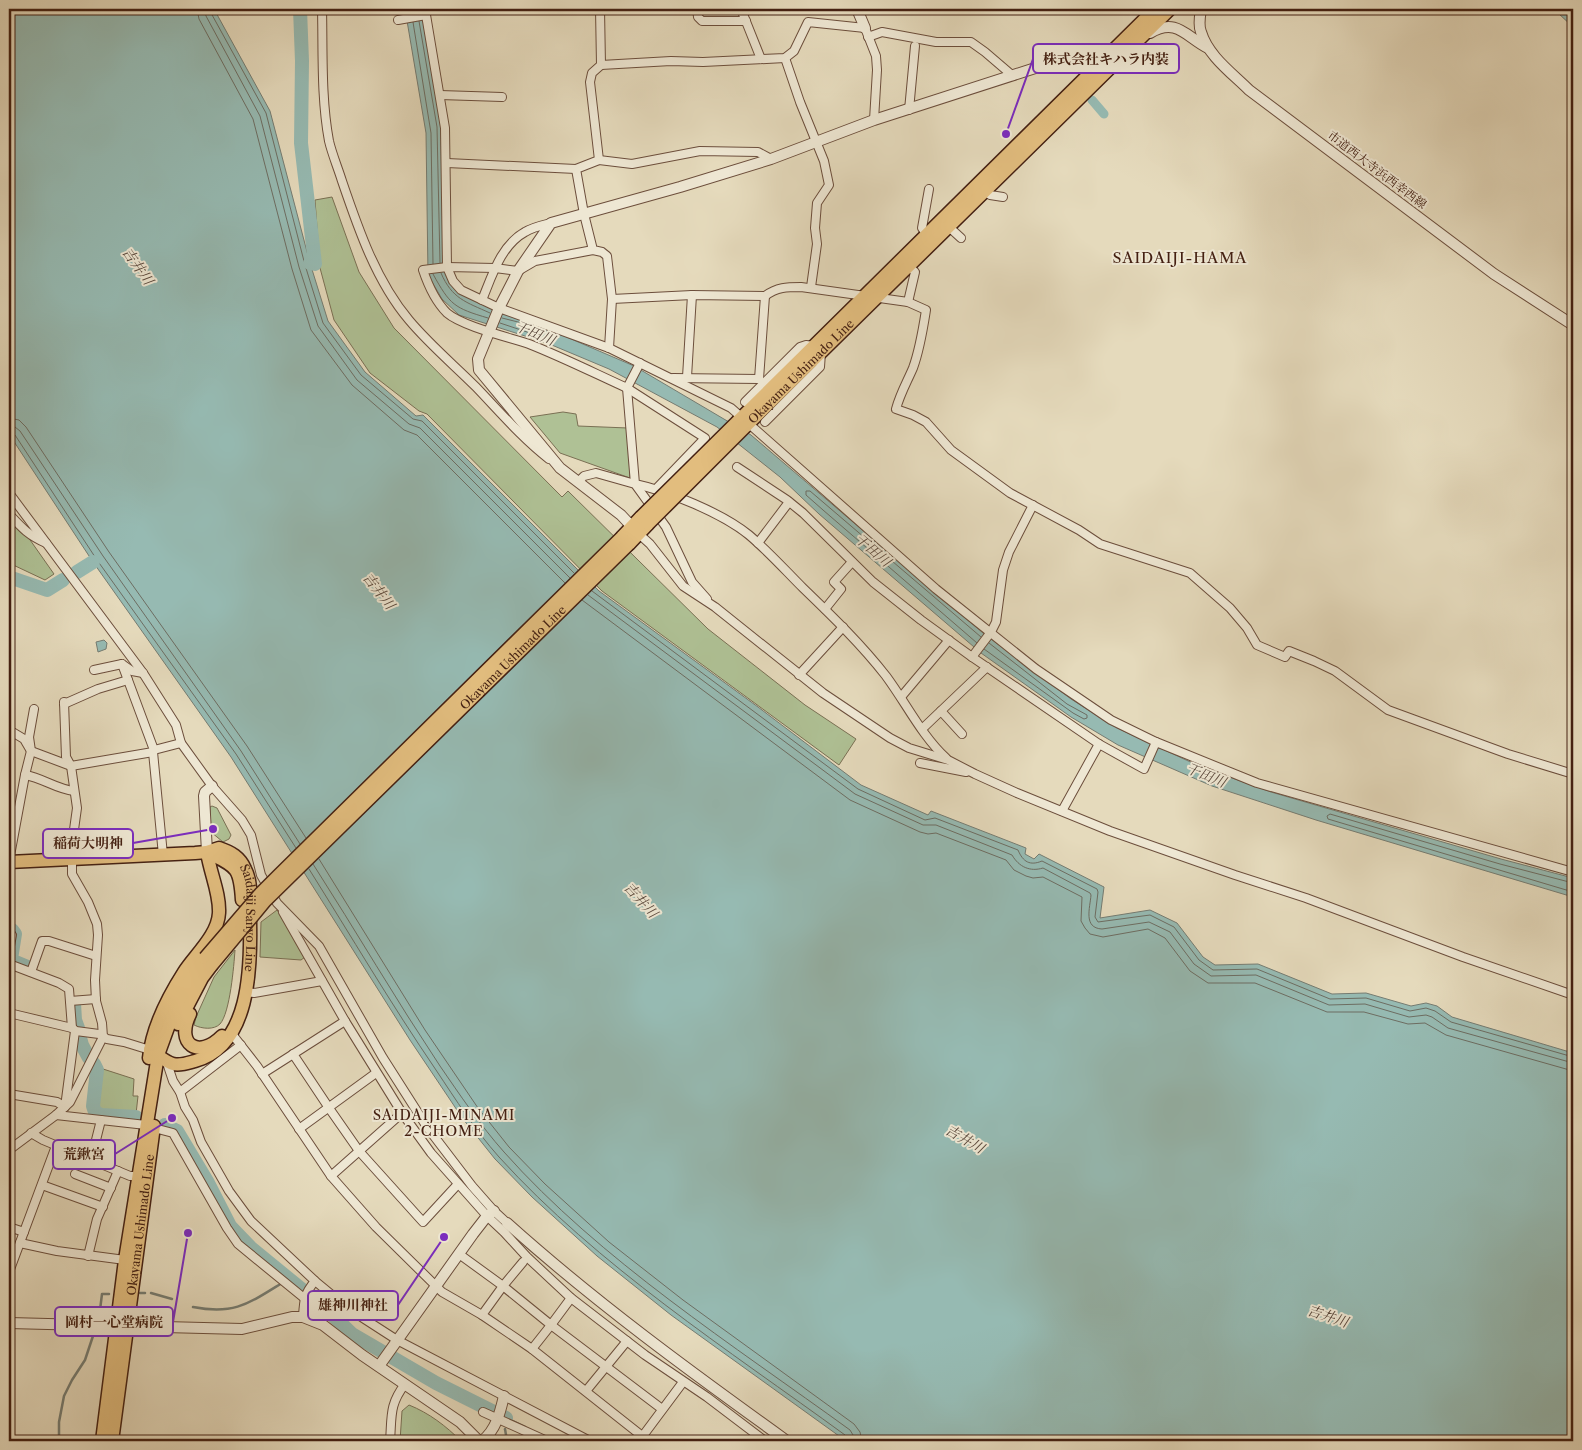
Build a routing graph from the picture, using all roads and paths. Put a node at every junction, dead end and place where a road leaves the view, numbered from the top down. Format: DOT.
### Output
graph roads {
  1 [pos="322,9"];
  2 [pos="600,9"];
  3 [pos="697,9"];
  4 [pos="741,9"];
  5 [pos="857,9"];
  6 [pos="1155,9"];
  7 [pos="1170,9"];
  8 [pos="1201,9"];
  9 [pos="424,13"];
  10 [pos="400,19"];
  11 [pos="746,21"];
  12 [pos="867,32"];
  13 [pos="1136,42"];
  14 [pos="915,46"];
  15 [pos="1209,48"];
  16 [pos="761,58"];
  17 [pos="785,58"];
  18 [pos="601,65"];
  19 [pos="1013,76"];
  20 [pos="1094,77"];
  21 [pos="440,95"];
  22 [pos="502,97"];
  23 [pos="909,110"];
  24 [pos="874,120"];
  25 [pos="816,142"];
  26 [pos="771,159"];
  27 [pos="599,160"];
  28 [pos="447,163"];
  29 [pos="576,169"];
  30 [pos="929,189"];
  31 [pos="986,190"];
  32 [pos="1003,197"];
  33 [pos="584,214"];
  34 [pos="551,223"];
  35 [pos="948,227"];
  36 [pos="927,235"];
  37 [pos="961,238"];
  38 [pos="593,250"];
  39 [pos="909,266"];
  40 [pos="446,267"];
  41 [pos="495,268"];
  42 [pos="518,271"];
  43 [pos="811,288"];
  44 [pos="692,295"];
  45 [pos="765,296"];
  46 [pos="871,297"];
  47 [pos="482,300"];
  48 [pos="612,300"];
  49 [pos="908,302"];
  50 [pos="498,310"];
  51 [pos="1573,325"];
  52 [pos="490,328"];
  53 [pos="609,348"];
  54 [pos="818,350"];
  55 [pos="639,364"];
  56 [pos="687,377"];
  57 [pos="671,378"];
  58 [pos="762,380"];
  59 [pos="628,386"];
  60 [pos="745,402"];
  61 [pos="744,422"];
  62 [pos="765,422"];
  63 [pos="737,467"];
  64 [pos="560,468"];
  65 [pos="578,482"];
  66 [pos="635,484"];
  67 [pos="656,489"];
  68 [pos="9,493"];
  69 [pos="790,502"];
  70 [pos="1033,505"];
  71 [pos="9,514"];
  72 [pos="640,525"];
  73 [pos="47,543"];
  74 [pos="758,543"];
  75 [pos="852,562"];
  76 [pos="715,607"];
  77 [pos="825,609"];
  78 [pos="843,627"];
  79 [pos="989,634"];
  80 [pos="949,640"];
  81 [pos="973,655"];
  82 [pos="122,664"];
  83 [pos="988,667"];
  84 [pos="94,670"];
  85 [pos="143,673"];
  86 [pos="799,675"];
  87 [pos="128,680"];
  88 [pos="901,697"];
  89 [pos="34,709"];
  90 [pos="941,711"];
  91 [pos="922,729"];
  92 [pos="9,730"];
  93 [pos="962,734"];
  94 [pos="181,743"];
  95 [pos="1099,744"];
  96 [pos="1156,744"];
  97 [pos="32,751"];
  98 [pos="154,751"];
  99 [pos="948,760"];
  100 [pos="920,763"];
  101 [pos="71,766"];
  102 [pos="975,774"];
  103 [pos="1573,774"];
  104 [pos="25,775"];
  105 [pos="212,786"];
  106 [pos="74,791"];
  107 [pos="1062,811"];
  108 [pos="207,852"];
  109 [pos="163,855"];
  110 [pos="72,859"];
  111 [pos="9,862"];
  112 [pos="1573,872"];
  113 [pos="277,903"];
  114 [pos="9,932"];
  115 [pos="9,951"];
  116 [pos="96,956"];
  117 [pos="208,962"];
  118 [pos="9,964"];
  119 [pos="31,972"];
  120 [pos="202,978"];
  121 [pos="322,981"];
  122 [pos="246,992"];
  123 [pos="1573,995"];
  124 [pos="96,999"];
  125 [pos="70,1001"];
  126 [pos="9,1013"];
  127 [pos="345,1021"];
  128 [pos="74,1029"];
  129 [pos="232,1034"];
  130 [pos="103,1037"];
  131 [pos="241,1045"];
  132 [pos="293,1054"];
  133 [pos="158,1055"];
  134 [pos="376,1073"];
  135 [pos="262,1074"];
  136 [pos="180,1092"];
  137 [pos="9,1094"];
  138 [pos="65,1107"];
  139 [pos="329,1108"];
  140 [pos="402,1113"];
  141 [pos="56,1115"];
  142 [pos="101,1120"];
  143 [pos="147,1126"];
  144 [pos="299,1129"];
  145 [pos="31,1133"];
  146 [pos="56,1146"];
  147 [pos="9,1150"];
  148 [pos="359,1151"];
  149 [pos="89,1159"];
  150 [pos="118,1171"];
  151 [pos="75,1174"];
  152 [pos="138,1176"];
  153 [pos="331,1176"];
  154 [pos="458,1184"];
  155 [pos="42,1185"];
  156 [pos="111,1188"];
  157 [pos="139,1202"];
  158 [pos="103,1207"];
  159 [pos="490,1214"];
  160 [pos="507,1223"];
  161 [pos="9,1227"];
  162 [pos="24,1232"];
  163 [pos="20,1243"];
  164 [pos="459,1254"];
  165 [pos="88,1256"];
  166 [pos="125,1260"];
  167 [pos="523,1262"];
  168 [pos="9,1272"];
  169 [pos="315,1281"];
  170 [pos="435,1285"];
  171 [pos="503,1286"];
  172 [pos="305,1295"];
  173 [pos="571,1298"];
  174 [pos="482,1315"];
  175 [pos="303,1317"];
  176 [pos="9,1322"];
  177 [pos="121,1325"];
  178 [pos="551,1325"];
  179 [pos="397,1340"];
  180 [pos="627,1340"];
  181 [pos="532,1349"];
  182 [pos="381,1363"];
  183 [pos="606,1367"];
  184 [pos="683,1382"];
  185 [pos="405,1384"];
  186 [pos="586,1390"];
  187 [pos="504,1396"];
  188 [pos="662,1409"];
  189 [pos="483,1412"];
  190 [pos="499,1414"];
  191 [pos="640,1438"];
  192 [pos="102,1441"];
  193 [pos="112,1441"];
  194 [pos="390,1441"];
  195 [pos="480,1441"];
  196 [pos="547,1441"];
  197 [pos="590,1441"];
  198 [pos="765,1441"];
  199 [pos="787,1441"];
  1 -- 64 [label="street"];
  2 -- 18 [label="street"];
  3 -- 11 [label="street"];
  4 -- 11 [label="street"];
  5 -- 12 [label="street"];
  6 -- 20 [label="main road, Okayama Ushimado Line"];
  7 -- 13 [label="main road, Okayama Ushimado Line"];
  8 -- 15 [label="street, 市道西大寺浜西幸西線"];
  9 -- 10 [label="street"];
  9 -- 21 [label="street"];
  11 -- 16 [label="street"];
  12 -- 17 [label="street"];
  12 -- 19 [label="street"];
  12 -- 24 [label="street"];
  13 -- 15 [label="street"];
  13 -- 20 [label="main road, Okayama Ushimado Line"];
  14 -- 23 [label="street"];
  15 -- 51 [label="street, 市道西大寺浜西幸西線"];
  16 -- 17 [label="street"];
  16 -- 18 [label="street"];
  17 -- 25 [label="street"];
  18 -- 27 [label="street"];
  19 -- 20 [label="street"];
  19 -- 23 [label="street"];
  20 -- 31 [label="main road, Okayama Ushimado Line"];
  20 -- 36 [label="main road, Okayama Ushimado Line"];
  21 -- 22 [label="street"];
  21 -- 28 [label="street"];
  23 -- 24 [label="street"];
  24 -- 25 [label="street"];
  25 -- 26 [label="street"];
  25 -- 43 [label="street"];
  26 -- 27 [label="street"];
  26 -- 33 [label="street"];
  27 -- 29 [label="street"];
  28 -- 29 [label="street"];
  28 -- 40 [label="street"];
  29 -- 33 [label="street"];
  30 -- 36 [label="street"];
  31 -- 32 [label="street"];
  31 -- 35 [label="main road, Okayama Ushimado Line"];
  33 -- 34 [label="street"];
  33 -- 38 [label="street"];
  34 -- 41 [label="street"];
  34 -- 42 [label="street"];
  35 -- 37 [label="street"];
  35 -- 39 [label="main road, Okayama Ushimado Line"];
  36 -- 46 [label="main road, Okayama Ushimado Line"];
  38 -- 42 [label="street"];
  38 -- 48 [label="street"];
  39 -- 46 [label="main road, Okayama Ushimado Line"];
  39 -- 49 [label="street"];
  40 -- 41 [label="street"];
  40 -- 47 [label="street"];
  40 -- 52 [label="street"];
  41 -- 42 [label="street"];
  41 -- 47 [label="street"];
  42 -- 50 [label="street"];
  43 -- 45 [label="street"];
  43 -- 46 [label="street"];
  44 -- 45 [label="street"];
  44 -- 48 [label="street"];
  44 -- 56 [label="street"];
  45 -- 58 [label="street"];
  46 -- 49 [label="street"];
  46 -- 54 [label="main road, Okayama Ushimado Line"];
  47 -- 50 [label="street"];
  48 -- 53 [label="street"];
  49 -- 70 [label="street"];
  50 -- 52 [label="street"];
  50 -- 53 [label="street"];
  52 -- 59 [label="street"];
  52 -- 64 [label="street"];
  53 -- 55 [label="street"];
  54 -- 58 [label="street"];
  54 -- 61 [label="main road, Okayama Ushimado Line"];
  54 -- 62 [label="street"];
  55 -- 57 [label="street"];
  55 -- 59 [label="street"];
  56 -- 57 [label="street"];
  56 -- 58 [label="street"];
  57 -- 61 [label="street"];
  58 -- 60 [label="street"];
  59 -- 66 [label="street"];
  59 -- 67 [label="street"];
  61 -- 72 [label="main road, Okayama Ushimado Line, bridge"];
  61 -- 79 [label="street"];
  63 -- 69 [label="street"];
  64 -- 65 [label="street"];
  65 -- 66 [label="street"];
  65 -- 72 [label="street"];
  66 -- 67 [label="street"];
  66 -- 76 [label="street"];
  67 -- 74 [label="street"];
  68 -- 73 [label="street"];
  69 -- 74 [label="street"];
  69 -- 75 [label="street"];
  70 -- 79 [label="street"];
  70 -- 103 [label="street"];
  71 -- 73 [label="street"];
  72 -- 76 [label="street"];
  72 -- 117 [label="main road, Okayama Ushimado Line, bridge"];
  73 -- 85 [label="street"];
  74 -- 77 [label="street"];
  75 -- 77 [label="street"];
  75 -- 80 [label="street"];
  76 -- 86 [label="street"];
  77 -- 78 [label="street"];
  78 -- 86 [label="street"];
  78 -- 88 [label="street"];
  79 -- 81 [label="street"];
  79 -- 96 [label="street"];
  80 -- 81 [label="street"];
  80 -- 88 [label="street"];
  81 -- 83 [label="street"];
  82 -- 84 [label="street"];
  82 -- 85 [label="street"];
  82 -- 87 [label="street"];
  83 -- 90 [label="street"];
  83 -- 95 [label="street"];
  85 -- 94 [label="street"];
  86 -- 99 [label="street"];
  87 -- 98 [label="street"];
  87 -- 101 [label="street"];
  88 -- 91 [label="street"];
  89 -- 97 [label="street"];
  90 -- 91 [label="street"];
  90 -- 93 [label="street"];
  91 -- 99 [label="street"];
  92 -- 97 [label="street"];
  94 -- 98 [label="street"];
  94 -- 105 [label="street"];
  95 -- 96 [label="street"];
  95 -- 107 [label="street"];
  96 -- 112 [label="street"];
  97 -- 101 [label="street"];
  97 -- 104 [label="street"];
  98 -- 101 [label="street"];
  98 -- 109 [label="street"];
  99 -- 102 [label="street"];
  100 -- 102 [label="street"];
  101 -- 106 [label="street"];
  102 -- 107 [label="street"];
  104 -- 106 [label="street"];
  104 -- 111 [label="street"];
  105 -- 108 [label="street"];
  105 -- 113 [label="street"];
  106 -- 110 [label="street"];
  107 -- 123 [label="street"];
  108 -- 109 [label="main road, Saidaiji Sanyo Line"];
  108 -- 120 [label="main road, Saidaiji Sanyo Line"];
  108 -- 122 [label="main road, Saidaiji Sanyo Line"];
  108 -- 133 [label="main road"];
  109 -- 110 [label="main road, Saidaiji Sanyo Line"];
  110 -- 111 [label="main road, Saidaiji Sanyo Line"];
  110 -- 116 [label="street"];
  113 -- 121 [label="street"];
  113 -- 159 [label="street"];
  114 -- 115 [label="street"];
  116 -- 119 [label="street"];
  116 -- 124 [label="street"];
  117 -- 120 [label="main road, Okayama Ushimado Line"];
  117 -- 133 [label="main road, Okayama Ushimado Line"];
  118 -- 119 [label="street"];
  119 -- 125 [label="street"];
  120 -- 133 [label="main road, Okayama Ushimado Line"];
  121 -- 122 [label="street"];
  121 -- 127 [label="street"];
  122 -- 129 [label="main road, Saidaiji Sanyo Line"];
  124 -- 125 [label="street"];
  124 -- 130 [label="street"];
  125 -- 128 [label="street"];
  126 -- 128 [label="street"];
  127 -- 132 [label="street"];
  127 -- 134 [label="street"];
  128 -- 130 [label="street"];
  128 -- 138 [label="street"];
  129 -- 131 [label="street"];
  129 -- 133 [label="main road, Saidaiji Sanyo Line"];
  130 -- 133 [label="street"];
  130 -- 138 [label="street"];
  131 -- 135 [label="street"];
  131 -- 136 [label="street"];
  132 -- 135 [label="street"];
  132 -- 139 [label="street"];
  133 -- 136 [label="street"];
  133 -- 143 [label="main road"];
  133 -- 143 [label="main road, Okayama Ushimado Line"];
  134 -- 139 [label="street"];
  134 -- 140 [label="street"];
  135 -- 144 [label="street"];
  136 -- 169 [label="street"];
  137 -- 138 [label="street"];
  138 -- 141 [label="street"];
  139 -- 144 [label="street"];
  139 -- 148 [label="street"];
  140 -- 148 [label="street"];
  140 -- 154 [label="street"];
  141 -- 142 [label="street"];
  141 -- 145 [label="street"];
  142 -- 143 [label="street"];
  142 -- 149 [label="street"];
  143 -- 152 [label="main road, Okayama Ushimado Line"];
  143 -- 157 [label="main road, Okayama Ushimado Line"];
  143 -- 172 [label="street"];
  144 -- 153 [label="street"];
  145 -- 146 [label="street"];
  145 -- 147 [label="street"];
  146 -- 149 [label="street"];
  146 -- 155 [label="street"];
  148 -- 153 [label="street"];
  148 -- 154 [label="street"];
  149 -- 150 [label="street"];
  150 -- 152 [label="street"];
  150 -- 156 [label="street"];
  151 -- 156 [label="street"];
  152 -- 157 [label="main road, Okayama Ushimado Line"];
  153 -- 170 [label="street"];
  154 -- 159 [label="street"];
  155 -- 158 [label="street"];
  155 -- 162 [label="street"];
  156 -- 158 [label="street"];
  157 -- 166 [label="main road, Okayama Ushimado Line"];
  157 -- 177 [label="main road, Okayama Ushimado Line"];
  158 -- 165 [label="street"];
  159 -- 160 [label="street"];
  159 -- 164 [label="street"];
  159 -- 173 [label="street"];
  160 -- 199 [label="street"];
  161 -- 162 [label="street"];
  162 -- 163 [label="street"];
  163 -- 165 [label="street"];
  163 -- 168 [label="street"];
  164 -- 170 [label="street"];
  164 -- 171 [label="street"];
  165 -- 166 [label="street"];
  166 -- 177 [label="main road, Okayama Ushimado Line"];
  167 -- 171 [label="street"];
  169 -- 172 [label="street"];
  169 -- 179 [label="street"];
  170 -- 174 [label="street"];
  170 -- 179 [label="street"];
  171 -- 174 [label="street"];
  171 -- 178 [label="street"];
  172 -- 175 [label="street"];
  173 -- 178 [label="street"];
  173 -- 180 [label="street"];
  174 -- 181 [label="street"];
  175 -- 177 [label="street"];
  175 -- 182 [label="street"];
  176 -- 177 [label="street"];
  177 -- 192 [label="main road, Okayama Ushimado Line"];
  177 -- 193 [label="main road, Okayama Ushimado Line"];
  178 -- 181 [label="street"];
  178 -- 183 [label="street"];
  179 -- 182 [label="street"];
  179 -- 187 [label="street"];
  180 -- 183 [label="street"];
  180 -- 184 [label="street"];
  181 -- 186 [label="street"];
  182 -- 185 [label="street"];
  183 -- 186 [label="street"];
  183 -- 188 [label="street"];
  184 -- 188 [label="street"];
  184 -- 198 [label="street"];
  185 -- 194 [label="street"];
  185 -- 195 [label="street"];
  186 -- 191 [label="street"];
  187 -- 190 [label="street"];
  187 -- 197 [label="street"];
  188 -- 191 [label="street"];
  189 -- 190 [label="street"];
  190 -- 195 [label="street"];
  190 -- 196 [label="street"];
}
